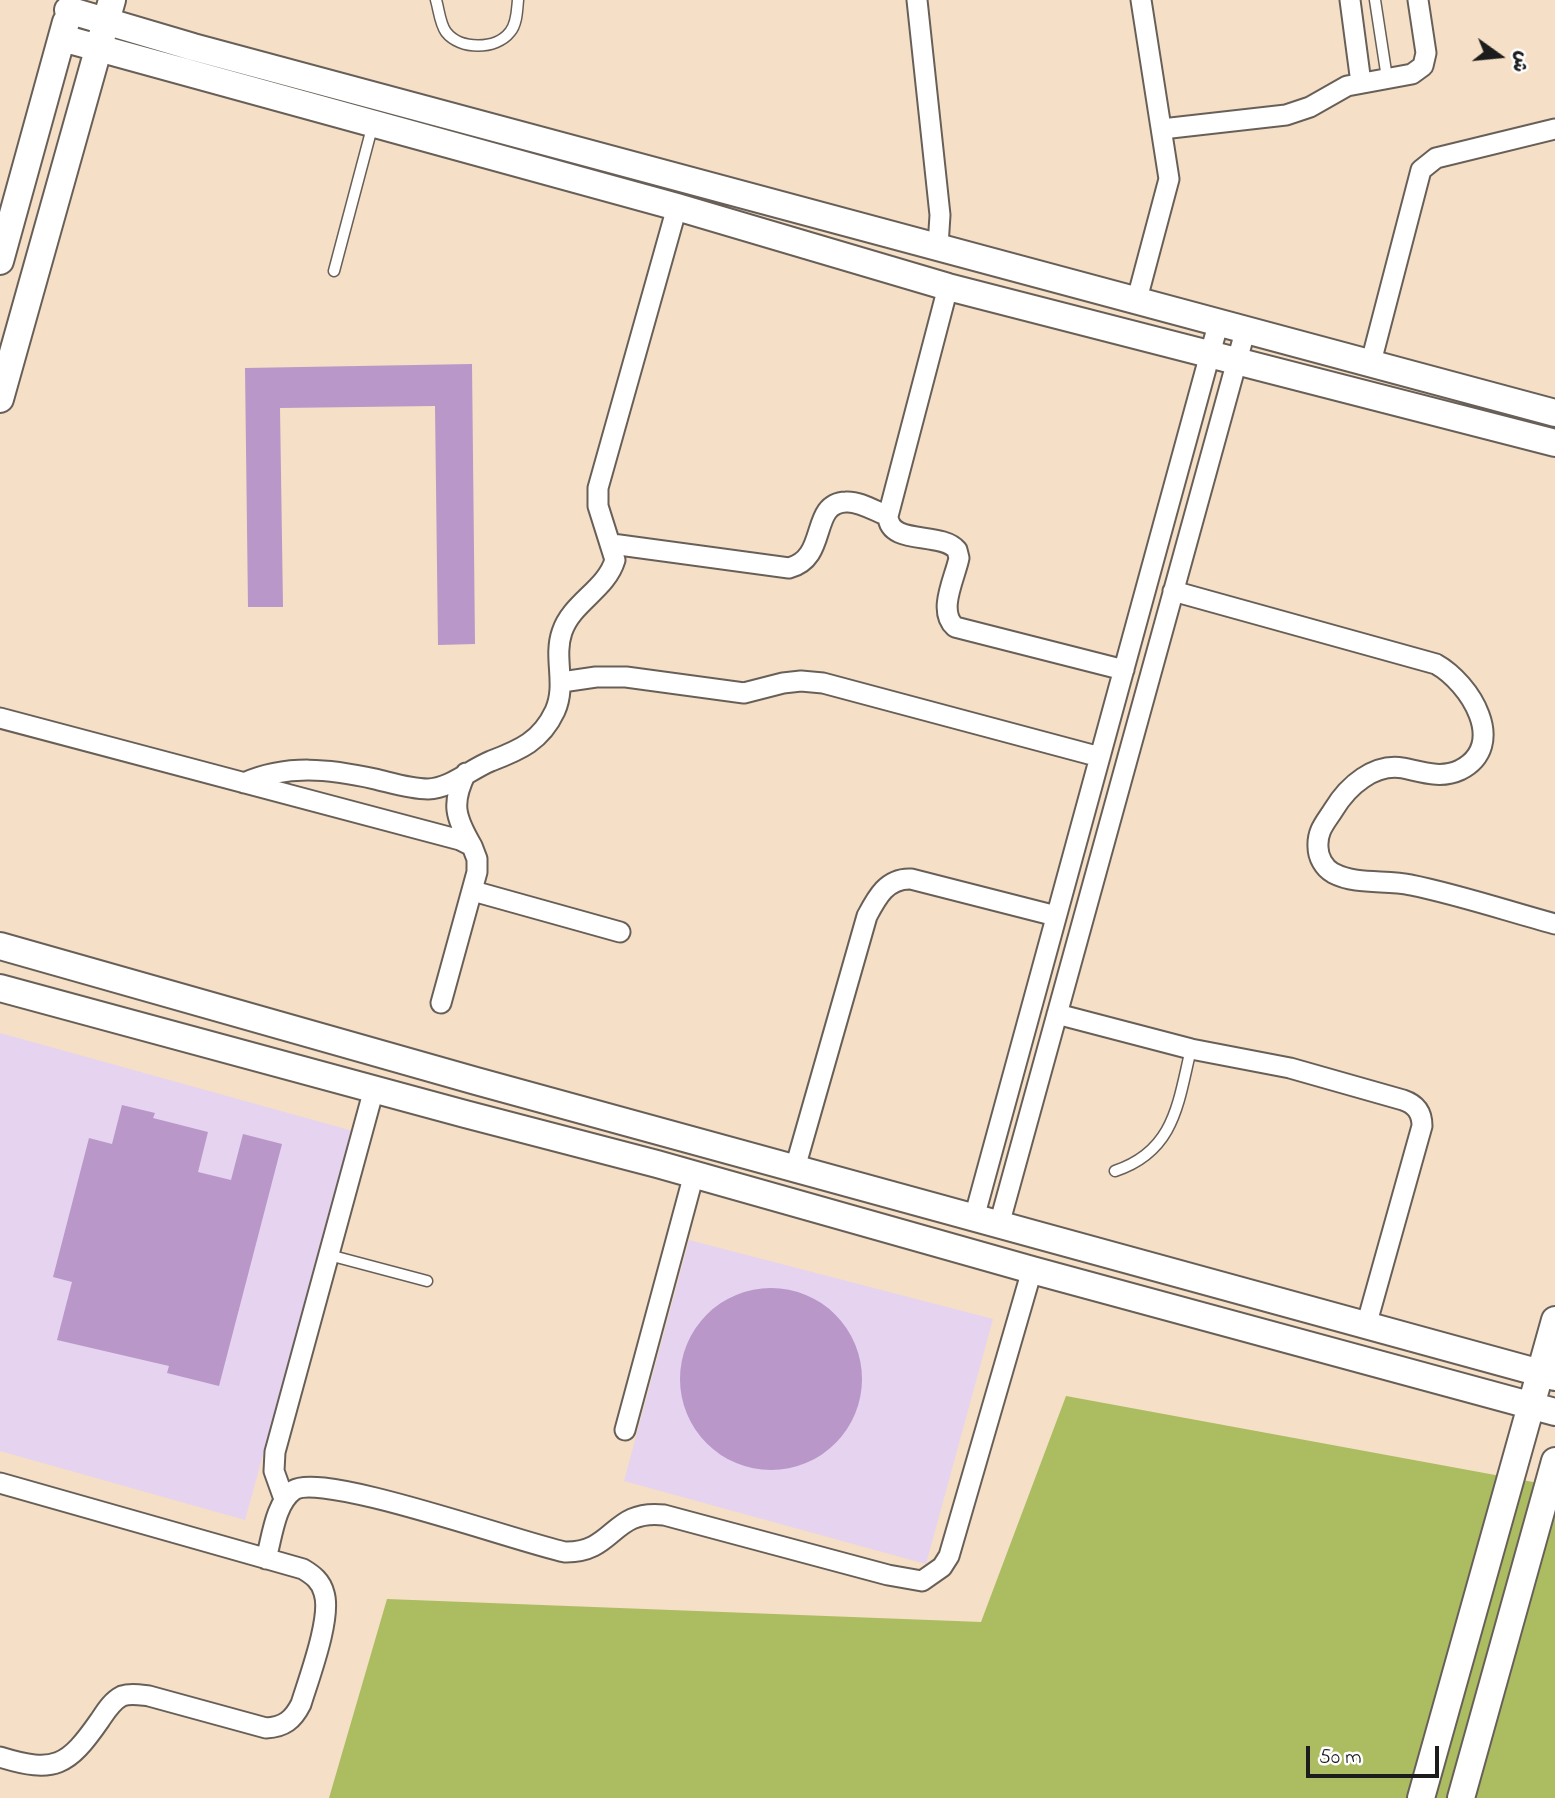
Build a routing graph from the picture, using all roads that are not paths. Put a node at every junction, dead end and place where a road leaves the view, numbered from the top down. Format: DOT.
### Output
graph roads {
  1 [pos="436,0"];
  2 [pos="518,0"];
  3 [pos="917,0"];
  4 [pos="1141,0"];
  5 [pos="1350,0"];
  6 [pos="1375,0"];
  7 [pos="1418,0"];
  8 [pos="69,5"];
  9 [pos="109,10"];
  10 [pos="62,38"];
  11 [pos="99,48"];
  12 [pos="1387,78"];
  13 [pos="1362,83"];
  14 [pos="373,123"];
  15 [pos="1162,129"];
  16 [pos="1555,130"];
  17 [pos="677,207"];
  18 [pos="938,246"];
  19 [pos="0,261"];
  20 [pos="334,271"];
  21 [pos="948,287"];
  22 [pos="1137,299"];
  23 [pos="1219,321"];
  24 [pos="1246,328"];
  25 [pos="1210,353"];
  26 [pos="1237,361"];
  27 [pos="1371,362"];
  28 [pos="0,399"];
  29 [pos="1555,413"];
  30 [pos="1555,443"];
  31 [pos="1166,514"];
  32 [pos="888,516"];
  33 [pos="1190,531"];
  34 [pos="612,544"];
  35 [pos="1173,591"];
  36 [pos="1124,670"];
  37 [pos="562,682"];
  38 [pos="0,718"];
  39 [pos="1100,757"];
  40 [pos="466,773"];
  41 [pos="244,783"];
  42 [pos="472,846"];
  43 [pos="473,891"];
  44 [pos="1056,916"];
  45 [pos="1555,924"];
  46 [pos="621,932"];
  47 [pos="0,946"];
  48 [pos="0,988"];
  49 [pos="441,1003"];
  50 [pos="239,1014"];
  51 [pos="1056,1014"];
  52 [pos="211,1045"];
  53 [pos="1191,1049"];
  54 [pos="421,1066"];
  55 [pos="374,1090"];
  56 [pos="1009,1093"];
  57 [pos="403,1097"];
  58 [pos="1031,1104"];
  59 [pos="795,1168"];
  60 [pos="1115,1171"];
  61 [pos="694,1174"];
  62 [pos="986,1222"];
  63 [pos="329,1255"];
  64 [pos="1032,1270"];
  65 [pos="427,1281"];
  66 [pos="1555,1320"];
  67 [pos="1376,1328"];
  68 [pos="1380,1364"];
  69 [pos="1547,1375"];
  70 [pos="1543,1408"];
  71 [pos="625,1430"];
  72 [pos="1555,1461"];
  73 [pos="0,1483"];
  74 [pos="284,1499"];
  75 [pos="267,1559"];
  76 [pos="0,1757"];
  77 [pos="1421,1798"];
  78 [pos="1461,1798"];
  1 -- 2 [label="lane"];
  3 -- 18 [label="street"];
  4 -- 15 [label="street"];
  5 -- 13 [label="street"];
  6 -- 12 [label="lane"];
  7 -- 12 [label="street"];
  8 -- 9 [label="street"];
  8 -- 10 [label="street"];
  9 -- 11 [label="street"];
  9 -- 18 [label="street"];
  10 -- 11 [label="street"];
  10 -- 19 [label="street"];
  11 -- 14 [label="street"];
  11 -- 28 [label="street"];
  12 -- 13 [label="street"];
  13 -- 15 [label="street"];
  14 -- 17 [label="street"];
  14 -- 20 [label="lane"];
  15 -- 22 [label="street"];
  16 -- 27 [label="street"];
  17 -- 21 [label="street"];
  17 -- 34 [label="street"];
  18 -- 22 [label="street"];
  21 -- 25 [label="street"];
  21 -- 32 [label="street"];
  22 -- 23 [label="street"];
  23 -- 24 [label="street"];
  23 -- 25 [label="street"];
  24 -- 26 [label="street"];
  24 -- 27 [label="street"];
  25 -- 26 [label="street"];
  25 -- 31 [label="street"];
  26 -- 30 [label="street"];
  26 -- 33 [label="street"];
  27 -- 29 [label="street"];
  31 -- 33 [label="street"];
  31 -- 36 [label="street"];
  32 -- 34 [label="street"];
  32 -- 36 [label="street"];
  33 -- 35 [label="street"];
  34 -- 37 [label="street"];
  35 -- 45 [label="street"];
  35 -- 51 [label="street"];
  36 -- 39 [label="street"];
  37 -- 39 [label="street"];
  37 -- 40 [label="street"];
  38 -- 41 [label="street"];
  39 -- 44 [label="street"];
  40 -- 41 [label="street"];
  40 -- 42 [label="street"];
  41 -- 42 [label="street"];
  42 -- 43 [label="street"];
  43 -- 46 [label="street"];
  43 -- 49 [label="street"];
  44 -- 56 [label="street"];
  44 -- 59 [label="street"];
  47 -- 50 [label="street"];
  48 -- 52 [label="street"];
  50 -- 52 [label="street"];
  50 -- 54 [label="street"];
  51 -- 53 [label="street"];
  51 -- 58 [label="street"];
  52 -- 55 [label="street"];
  53 -- 60 [label="lane"];
  53 -- 67 [label="street"];
  54 -- 57 [label="street"];
  54 -- 59 [label="street"];
  55 -- 57 [label="street"];
  55 -- 63 [label="street"];
  56 -- 58 [label="street"];
  56 -- 62 [label="street"];
  57 -- 61 [label="street"];
  58 -- 62 [label="street"];
  59 -- 62 [label="street"];
  61 -- 64 [label="street"];
  61 -- 71 [label="street"];
  62 -- 67 [label="street"];
  63 -- 65 [label="lane"];
  63 -- 74 [label="street"];
  64 -- 68 [label="street"];
  64 -- 74 [label="street"];
  66 -- 69 [label="street"];
  67 -- 68 [label="street"];
  67 -- 69 [label="street"];
  68 -- 70 [label="street"];
  69 -- 70 [label="street"];
  70 -- 77 [label="street"];
  72 -- 78 [label="street"];
  73 -- 75 [label="street"];
  74 -- 75 [label="street"];
  75 -- 76 [label="street"];
}
